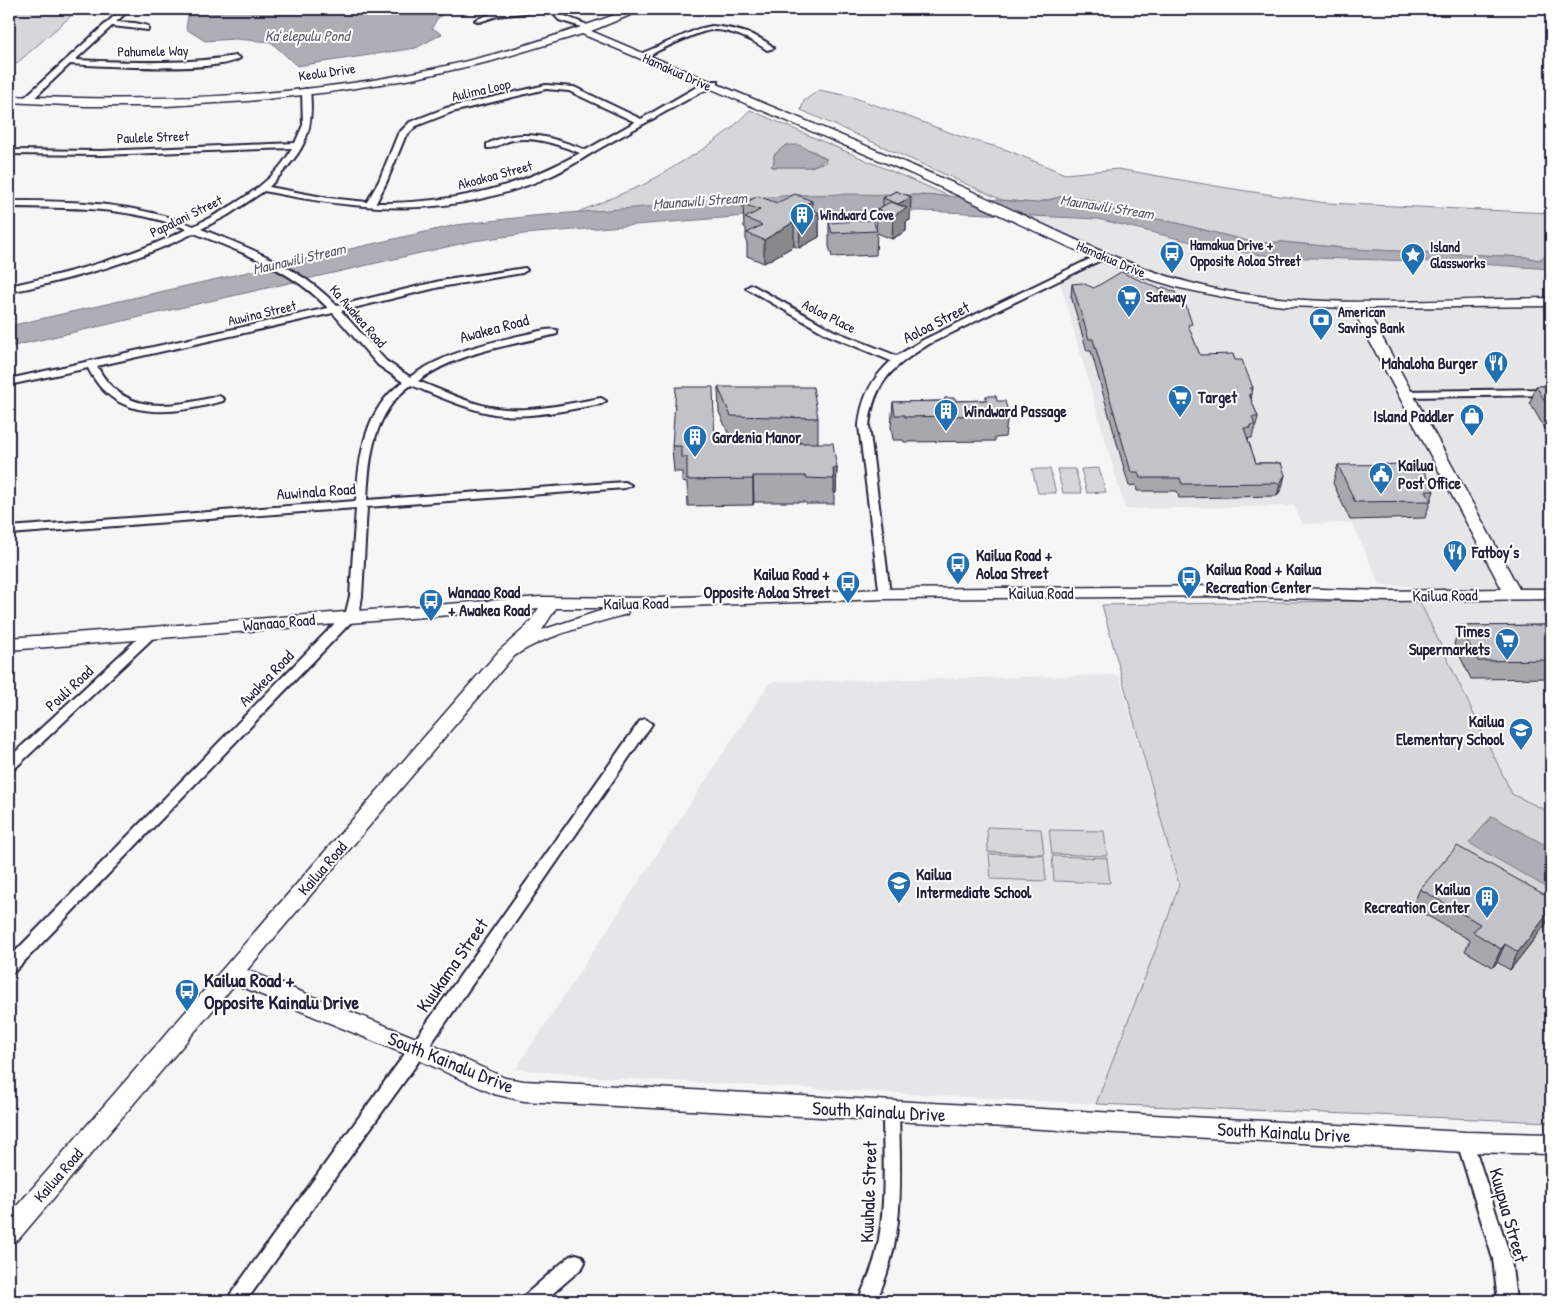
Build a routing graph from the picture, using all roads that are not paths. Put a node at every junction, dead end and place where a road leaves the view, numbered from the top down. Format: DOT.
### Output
graph roads {
  1 [pos="126,9"];
  2 [pos="541,9"];
  3 [pos="553,9"];
  4 [pos="640,9"];
  5 [pos="479,20"];
  6 [pos="112,24"];
  7 [pos="145,28"];
  8 [pos="587,29"];
  9 [pos="770,48"];
  10 [pos="644,54"];
  11 [pos="236,58"];
  12 [pos="70,62"];
  13 [pos="711,84"];
  14 [pos="306,91"];
  15 [pos="9,99"];
  16 [pos="27,100"];
  17 [pos="641,122"];
  18 [pos="299,145"];
  19 [pos="490,146"];
  20 [pos="9,152"];
  21 [pos="587,153"];
  22 [pos="260,188"];
  23 [pos="9,204"];
  24 [pos="370,205"];
  25 [pos="194,229"];
  26 [pos="1102,256"];
  27 [pos="522,270"];
  28 [pos="751,288"];
  29 [pos="9,289"];
  30 [pos="1551,302"];
  31 [pos="1357,304"];
  32 [pos="337,309"];
  33 [pos="554,332"];
  34 [pos="897,360"];
  35 [pos="91,364"];
  36 [pos="408,381"];
  37 [pos="9,382"];
  38 [pos="1551,392"];
  39 [pos="1406,394"];
  40 [pos="219,399"];
  41 [pos="601,401"];
  42 [pos="625,485"];
  43 [pos="362,504"];
  44 [pos="9,530"];
  45 [pos="884,594"];
  46 [pos="1513,594"];
  47 [pos="1551,594"];
  48 [pos="660,603"];
  49 [pos="550,604"];
  50 [pos="348,616"];
  51 [pos="151,633"];
  52 [pos="9,644"];
  53 [pos="505,655"];
  54 [pos="646,724"];
  55 [pos="9,766"];
  56 [pos="9,968"];
  57 [pos="231,973"];
  58 [pos="418,1048"];
  59 [pos="891,1111"];
  60 [pos="1466,1142"];
  61 [pos="1551,1144"];
  62 [pos="9,1232"];
  63 [pos="576,1262"];
  64 [pos="236,1301"];
  65 [pos="532,1301"];
  66 [pos="867,1301"];
  67 [pos="1507,1301"];
  1 -- 6 [label="street"];
  2 -- 5 [label="street"];
  3 -- 8 [label="street, Hamakua Drive"];
  4 -- 8 [label="street, Keolu Drive"];
  6 -- 7 [label="street"];
  6 -- 12 [label="street"];
  8 -- 10 [label="street, Hamakua Drive"];
  8 -- 14 [label="street, Keolu Drive"];
  9 -- 10 [label="street"];
  10 -- 13 [label="street, Hamakua Drive"];
  11 -- 12 [label="street, Pahumele Way"];
  12 -- 16 [label="street"];
  13 -- 17 [label="street, Akoakoa Street"];
  13 -- 26 [label="street, Hamakua Drive"];
  14 -- 16 [label="street, Keolu Drive"];
  14 -- 18 [label="street, Papalani Street"];
  15 -- 16 [label="street, Keolu Drive"];
  17 -- 21 [label="street, Akoakoa Street"];
  17 -- 24 [label="street, Aulima Loop"];
  18 -- 20 [label="street, Paulele Street"];
  18 -- 22 [label="street, Papalani Street"];
  19 -- 21 [label="street"];
  21 -- 24 [label="street, Akoakoa Street"];
  22 -- 24 [label="street, Akoakoa Street"];
  22 -- 25 [label="street, Papalani Street"];
  23 -- 25 [label="street, Ka Awakea Road"];
  25 -- 29 [label="street, Papalani Street"];
  25 -- 32 [label="street, Ka Awakea Road"];
  26 -- 31 [label="street, Hamakua Drive"];
  26 -- 34 [label="street, Aoloa Street"];
  27 -- 32 [label="street, Auwina Street"];
  28 -- 34 [label="street, Aoloa Place"];
  30 -- 31 [label="street, Hamakua Drive"];
  31 -- 39 [label="street"];
  32 -- 35 [label="street, Auwina Street"];
  32 -- 36 [label="street, Ka Awakea Road"];
  33 -- 36 [label="street, Awakea Road"];
  34 -- 45 [label="street, Aoloa Street"];
  35 -- 37 [label="street, Auwina Street"];
  35 -- 40 [label="street"];
  36 -- 41 [label="street, Ka Awakea Road"];
  36 -- 43 [label="street, Awakea Road"];
  38 -- 39 [label="street"];
  39 -- 46 [label="street"];
  42 -- 43 [label="street, Auwinala Road"];
  43 -- 44 [label="street, Auwinala Road"];
  43 -- 50 [label="street, Awakea Road"];
  45 -- 46 [label="street, Kailua Road"];
  45 -- 48 [label="street, Kailua Road"];
  46 -- 47 [label="street, Kailua Road"];
  48 -- 49 [label="street, Kailua Road"];
  48 -- 53 [label="street"];
  49 -- 50 [label="street, Wanaao Road"];
  49 -- 53 [label="street, Kailua Road"];
  50 -- 51 [label="street, Wanaao Road"];
  50 -- 56 [label="street, Awakea Road"];
  51 -- 52 [label="street, Wanaao Road"];
  51 -- 55 [label="street, Pouli Road"];
  53 -- 57 [label="street, Kailua Road"];
  54 -- 58 [label="street, Kuukama Street"];
  57 -- 58 [label="street, South Kainalu Drive"];
  57 -- 62 [label="street, Kailua Road"];
  58 -- 59 [label="street, South Kainalu Drive"];
  58 -- 64 [label="street, Kuukama Street"];
  59 -- 60 [label="street, South Kainalu Drive"];
  59 -- 66 [label="street, Kuuhale Street"];
  60 -- 61 [label="street, South Kainalu Drive"];
  60 -- 67 [label="street, Kuupua Street"];
  63 -- 65 [label="street"];
}
